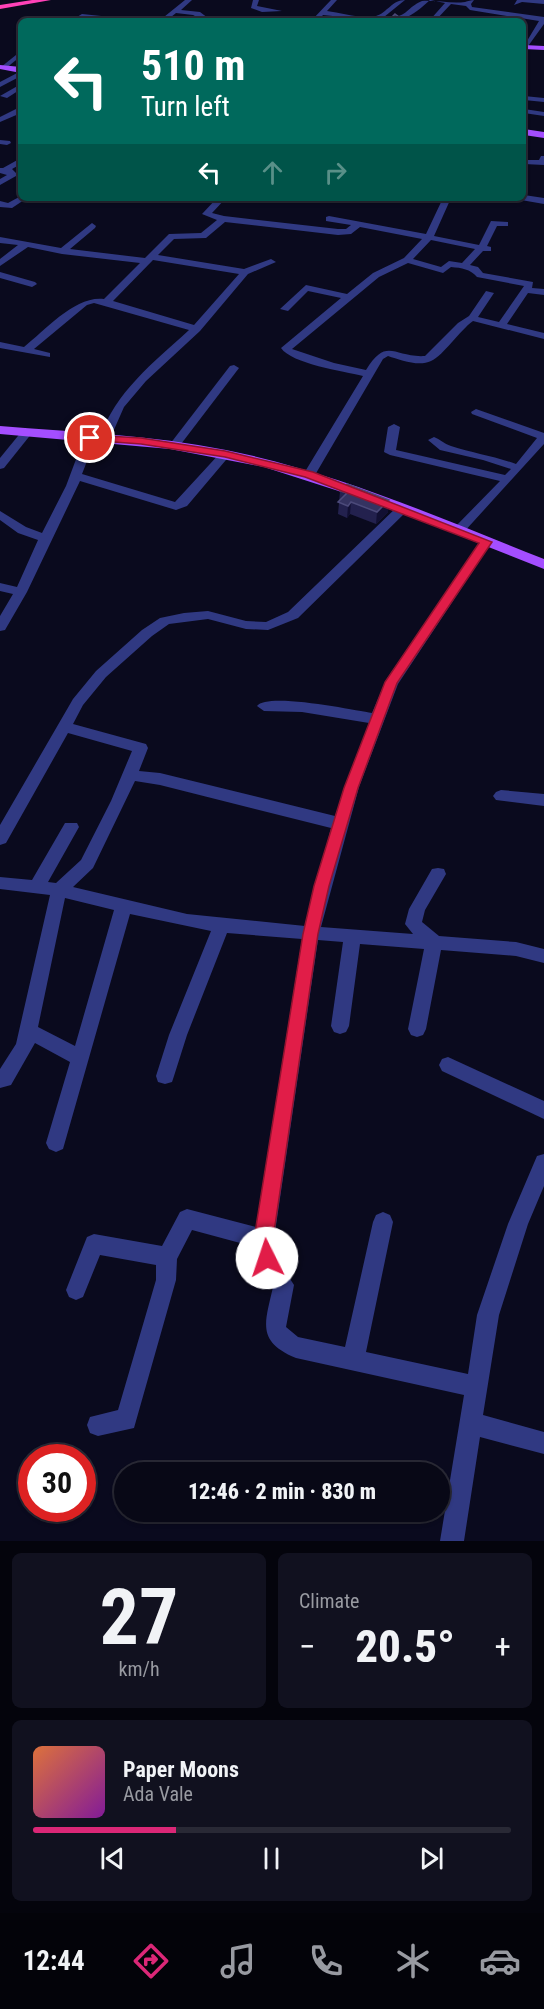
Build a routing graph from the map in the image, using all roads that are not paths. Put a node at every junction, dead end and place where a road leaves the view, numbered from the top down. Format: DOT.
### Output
graph roads {
  1 [pos="47,0"];
  2 [pos="189,0"];
  3 [pos="256,0"];
  4 [pos="334,0"];
  5 [pos="402,0"];
  6 [pos="427,0"];
  7 [pos="434,0"];
  8 [pos="31,1"];
  9 [pos="448,2"];
  10 [pos="470,2"];
  11 [pos="544,2"];
  12 [pos="516,4"];
  13 [pos="0,7"];
  14 [pos="174,11"];
  15 [pos="323,13"];
  16 [pos="78,18"];
  17 [pos="101,18"];
  18 [pos="166,18"];
  19 [pos="208,18"];
  20 [pos="274,18"];
  21 [pos="317,18"];
  22 [pos="357,18"];
  23 [pos="374,18"];
  24 [pos="404,18"];
  25 [pos="435,18"];
  26 [pos="544,18"];
  27 [pos="526,35"];
  28 [pos="533,36"];
  29 [pos="526,46"];
  30 [pos="526,47"];
  31 [pos="544,48"];
  32 [pos="18,55"];
  33 [pos="1,68"];
  34 [pos="18,71"];
  35 [pos="18,73"];
  36 [pos="0,85"];
  37 [pos="18,88"];
  38 [pos="4,96"];
  39 [pos="526,96"];
  40 [pos="544,100"];
  41 [pos="526,111"];
  42 [pos="18,112"];
  43 [pos="544,115"];
  44 [pos="3,119"];
  45 [pos="18,120"];
  46 [pos="537,123"];
  47 [pos="526,132"];
  48 [pos="543,134"];
  49 [pos="18,153"];
  50 [pos="544,158"];
  51 [pos="18,162"];
  52 [pos="526,162"];
  53 [pos="0,163"];
  54 [pos="0,170"];
  55 [pos="13,174"];
  56 [pos="0,183"];
  57 [pos="526,198"];
  58 [pos="18,201"];
  59 [pos="219,201"];
  60 [pos="446,201"];
  61 [pos="544,201"];
  62 [pos="0,204"];
  63 [pos="224,219"];
  64 [pos="329,219"];
  65 [pos="358,224"];
  66 [pos="505,224"];
  67 [pos="92,226"];
  68 [pos="430,236"];
  69 [pos="0,240"];
  70 [pos="26,244"];
  71 [pos="485,249"];
  72 [pos="62,251"];
  73 [pos="149,259"];
  74 [pos="407,260"];
  75 [pos="271,262"];
  76 [pos="0,263"];
  77 [pos="464,266"];
  78 [pos="245,272"];
  79 [pos="0,275"];
  80 [pos="32,284"];
  81 [pos="526,290"];
  82 [pos="544,292"];
  83 [pos="489,293"];
  84 [pos="348,297"];
  85 [pos="108,302"];
  86 [pos="285,309"];
  87 [pos="472,318"];
  88 [pos="501,326"];
  89 [pos="196,328"];
  90 [pos="544,336"];
  91 [pos="0,345"];
  92 [pos="26,351"];
  93 [pos="46,355"];
  94 [pos="234,368"];
  95 [pos="370,374"];
  96 [pos="476,412"];
  97 [pos="394,427"];
  98 [pos="0,430"];
  99 [pos="26,433"];
  100 [pos="544,437"];
  101 [pos="97,438"];
  102 [pos="434,440"];
  103 [pos="174,446"];
  104 [pos="225,454"];
  105 [pos="0,466"];
  106 [pos="518,468"];
  107 [pos="309,475"];
  108 [pos="76,476"];
  109 [pos="508,479"];
  110 [pos="402,509"];
  111 [pos="0,515"];
  112 [pos="459,530"];
  113 [pos="45,538"];
  114 [pos="486,542"];
  115 [pos="544,564"];
  116 [pos="0,587"];
  117 [pos="21,592"];
  118 [pos="0,627"];
  119 [pos="264,706"];
  120 [pos="376,719"];
  121 [pos="64,727"];
  122 [pos="130,775"];
  123 [pos="501,796"];
  124 [pos="544,800"];
  125 [pos="341,824"];
  126 [pos="71,827"];
  127 [pos="0,839"];
  128 [pos="438,874"];
  129 [pos="0,883"];
  130 [pos="36,888"];
  131 [pos="59,890"];
  132 [pos="124,905"];
  133 [pos="222,926"];
  134 [pos="311,934"];
  135 [pos="352,937"];
  136 [pos="434,942"];
  137 [pos="544,956"];
  138 [pos="340,1026"];
  139 [pos="417,1029"];
  140 [pos="28,1031"];
  141 [pos="80,1058"];
  142 [pos="448,1065"];
  143 [pos="165,1076"];
  144 [pos="0,1080"];
  145 [pos="544,1110"];
  146 [pos="56,1143"];
  147 [pos="544,1163"];
  148 [pos="383,1222"];
  149 [pos="264,1239"];
  150 [pos="167,1257"];
  151 [pos="76,1290"];
  152 [pos="352,1360"];
  153 [pos="477,1387"];
  154 [pos="470,1423"];
  155 [pos="98,1425"];
  156 [pos="544,1443"];
  157 [pos="452,1541"];
  1 -- 8 [label="highway"];
  2 -- 14 [label="street"];
  3 -- 20 [label="street"];
  4 -- 15 [label="street"];
  5 -- 23 [label="street"];
  6 -- 24 [label="street"];
  7 -- 9 [label="street"];
  8 -- 13 [label="highway"];
  9 -- 10 [label="street"];
  9 -- 25 [label="street"];
  10 -- 26 [label="street"];
  11 -- 12 [label="street"];
  14 -- 18 [label="street"];
  14 -- 19 [label="street"];
  15 -- 21 [label="street"];
  15 -- 22 [label="street"];
  16 -- 17 [label="street"];
  26 -- 28 [label="street"];
  27 -- 28 [label="street"];
  28 -- 29 [label="street"];
  30 -- 31 [label="main road"];
  32 -- 33 [label="street"];
  33 -- 34 [label="main road"];
  35 -- 36 [label="street"];
  37 -- 38 [label="street"];
  39 -- 40 [label="street"];
  41 -- 43 [label="street"];
  42 -- 44 [label="street"];
  43 -- 46 [label="street"];
  44 -- 45 [label="street"];
  47 -- 48 [label="main road"];
  49 -- 53 [label="street"];
  50 -- 52 [label="street"];
  51 -- 55 [label="street"];
  54 -- 55 [label="street"];
  55 -- 56 [label="street"];
  57 -- 61 [label="street"];
  58 -- 62 [label="street"];
  59 -- 63 [label="street"];
  60 -- 68 [label="street"];
  63 -- 65 [label="street"];
  63 -- 73 [label="street"];
  64 -- 65 [label="street"];
  65 -- 68 [label="street"];
  66 -- 71 [label="street"];
  67 -- 72 [label="street"];
  68 -- 71 [label="street"];
  68 -- 74 [label="street"];
  69 -- 70 [label="street"];
  70 -- 72 [label="street"];
  70 -- 76 [label="street"];
  71 -- 77 [label="street"];
  72 -- 73 [label="street"];
  73 -- 78 [label="street"];
  73 -- 85 [label="street"];
  74 -- 77 [label="street"];
  74 -- 84 [label="street"];
  75 -- 78 [label="street"];
  77 -- 81 [label="street"];
  78 -- 89 [label="street"];
  79 -- 80 [label="street"];
  81 -- 82 [label="street"];
  81 -- 88 [label="street"];
  83 -- 87 [label="street"];
  84 -- 86 [label="street"];
  84 -- 95 [label="street"];
  85 -- 89 [label="street"];
  85 -- 92 [label="street"];
  87 -- 88 [label="street"];
  87 -- 95 [label="street"];
  88 -- 90 [label="street"];
  89 -- 101 [label="street"];
  91 -- 92 [label="street"];
  92 -- 93 [label="street"];
  94 -- 103 [label="street"];
  95 -- 107 [label="street"];
  96 -- 100 [label="street"];
  97 -- 109 [label="street"];
  98 -- 99 [label="main road"];
  99 -- 101 [label="main road"];
  99 -- 105 [label="street"];
  100 -- 106 [label="street"];
  101 -- 103 [label="main road"];
  101 -- 108 [label="street"];
  102 -- 106 [label="street"];
  103 -- 104 [label="main road"];
  104 -- 107 [label="main road"];
  104 -- 108 [label="street"];
  106 -- 109 [label="street"];
  107 -- 110 [label="main road"];
  108 -- 113 [label="street"];
  109 -- 112 [label="street"];
  110 -- 112 [label="main road"];
  110 -- 121 [label="street"];
  111 -- 113 [label="street"];
  112 -- 114 [label="main road"];
  113 -- 117 [label="street"];
  114 -- 115 [label="main road"];
  114 -- 120 [label="street"];
  116 -- 117 [label="street"];
  117 -- 118 [label="street"];
  119 -- 120 [label="street"];
  120 -- 125 [label="street"];
  121 -- 122 [label="street"];
  121 -- 127 [label="street"];
  122 -- 125 [label="street"];
  122 -- 131 [label="street"];
  123 -- 124 [label="street"];
  125 -- 134 [label="street"];
  126 -- 130 [label="street"];
  128 -- 136 [label="street"];
  129 -- 130 [label="street"];
  130 -- 131 [label="street"];
  131 -- 132 [label="street"];
  131 -- 140 [label="street"];
  132 -- 133 [label="street"];
  132 -- 141 [label="street"];
  133 -- 134 [label="street"];
  133 -- 143 [label="street"];
  134 -- 135 [label="street"];
  134 -- 149 [label="street"];
  135 -- 136 [label="street"];
  135 -- 138 [label="street"];
  136 -- 137 [label="street"];
  136 -- 139 [label="street"];
  140 -- 141 [label="street"];
  140 -- 144 [label="street"];
  141 -- 146 [label="street"];
  142 -- 145 [label="street"];
  147 -- 153 [label="street"];
  148 -- 152 [label="street"];
  149 -- 150 [label="street"];
  149 -- 152 [label="street"];
  150 -- 151 [label="street"];
  150 -- 155 [label="street"];
  152 -- 153 [label="street"];
  153 -- 154 [label="street"];
  154 -- 156 [label="street"];
  154 -- 157 [label="street"];
}
